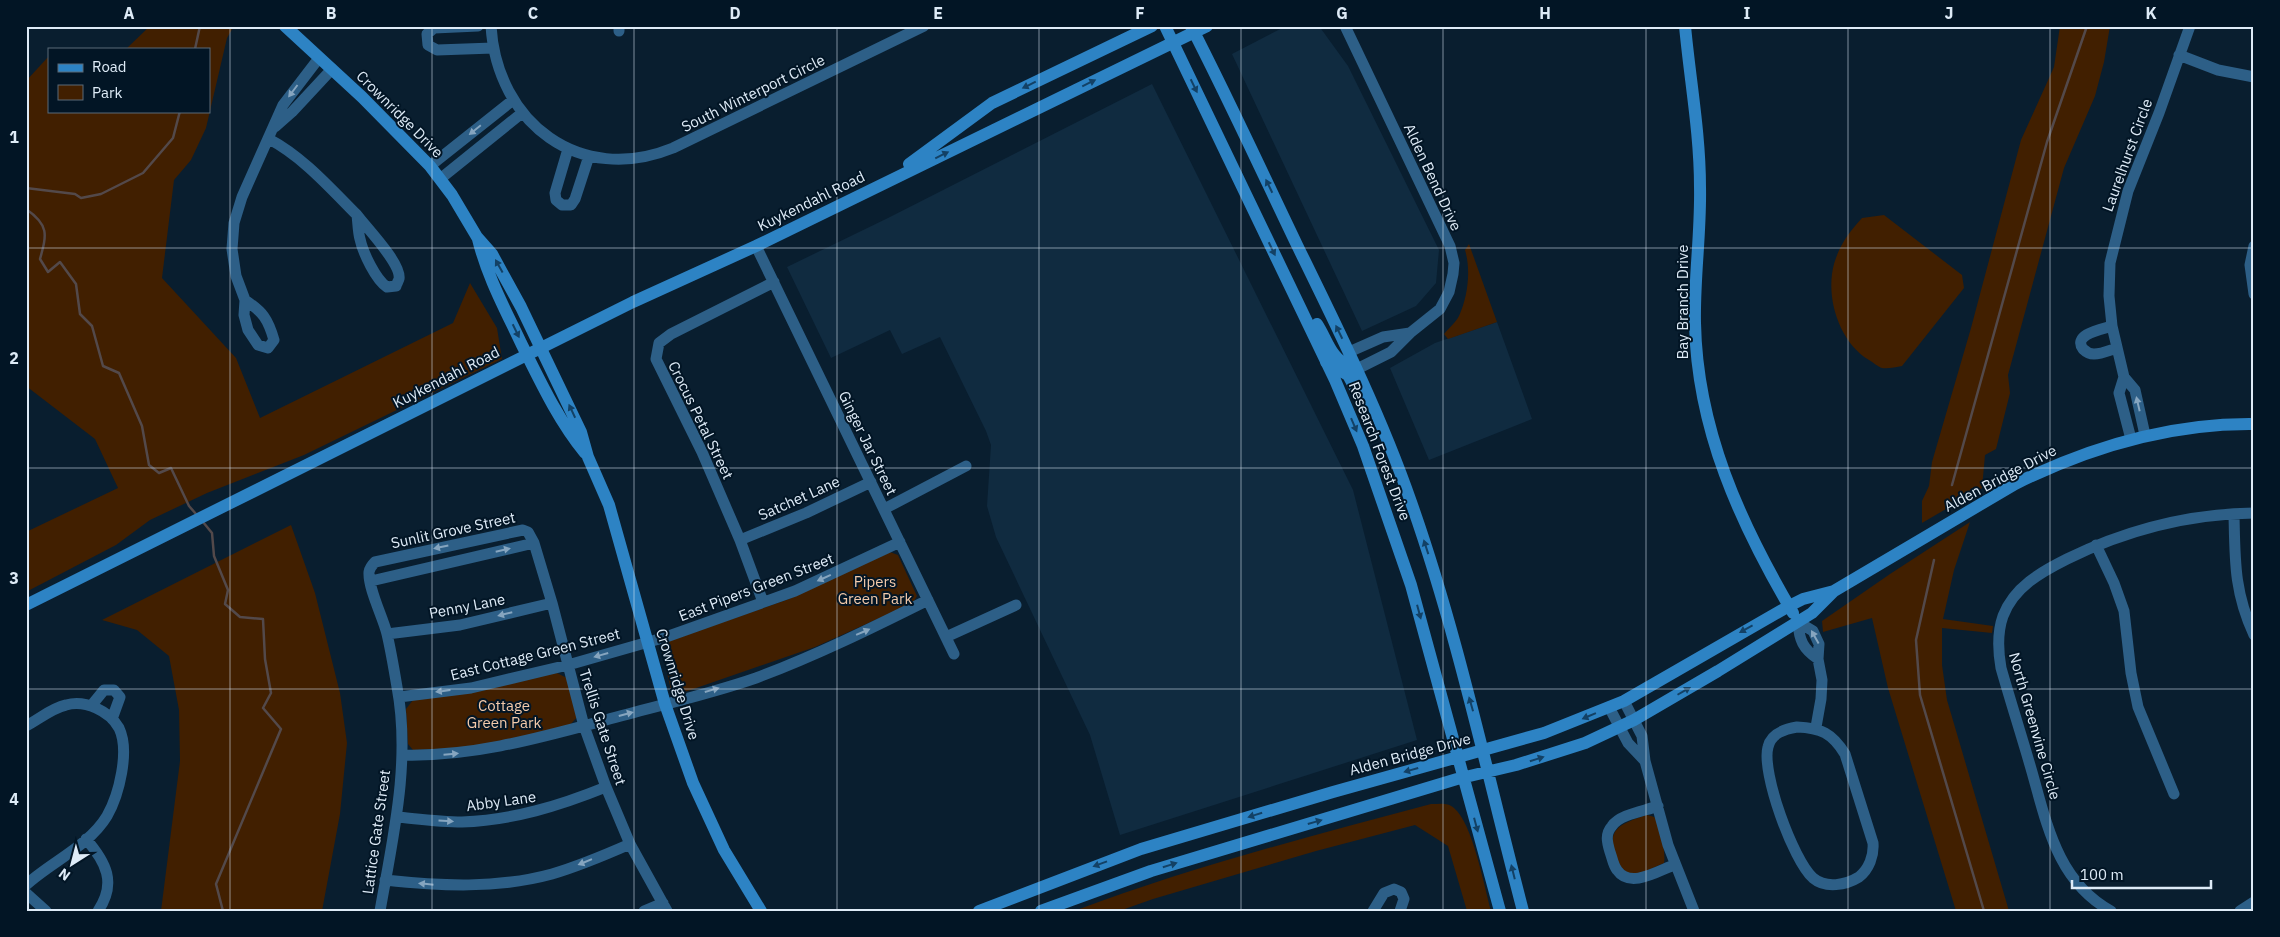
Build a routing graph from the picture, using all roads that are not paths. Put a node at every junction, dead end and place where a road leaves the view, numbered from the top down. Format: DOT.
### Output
graph roads {
  1 [pos="285,26"];
  2 [pos="478,26"];
  3 [pos="492,26"];
  4 [pos="924,26"];
  5 [pos="1152,26"];
  6 [pos="1165,26"];
  7 [pos="1207,26"];
  8 [pos="1345,26"];
  9 [pos="1680,26"];
  10 [pos="1685,26"];
  11 [pos="2190,26"];
  12 [pos="1193,29"];
  13 [pos="1174,42"];
  14 [pos="493,48"];
  15 [pos="1688,52"];
  16 [pos="2179,55"];
  17 [pos="319,58"];
  18 [pos="332,69"];
  19 [pos="2254,77"];
  20 [pos="513,100"];
  21 [pos="522,113"];
  22 [pos="274,128"];
  23 [pos="268,139"];
  24 [pos="568,149"];
  25 [pos="589,156"];
  26 [pos="430,166"];
  27 [pos="440,179"];
  28 [pos="883,184"];
  29 [pos="357,215"];
  30 [pos="477,237"];
  31 [pos="756,246"];
  32 [pos="2254,246"];
  33 [pos="774,282"];
  34 [pos="2254,294"];
  35 [pos="245,300"];
  36 [pos="1303,313"];
  37 [pos="2112,326"];
  38 [pos="1410,333"];
  39 [pos="541,348"];
  40 [pos="2117,348"];
  41 [pos="1349,352"];
  42 [pos="527,354"];
  43 [pos="1326,362"];
  44 [pos="1357,369"];
  45 [pos="2124,377"];
  46 [pos="1380,421"];
  47 [pos="2254,424"];
  48 [pos="2146,435"];
  49 [pos="2131,439"];
  50 [pos="588,457"];
  51 [pos="966,466"];
  52 [pos="871,482"];
  53 [pos="884,509"];
  54 [pos="2254,513"];
  55 [pos="2234,514"];
  56 [pos="740,540"];
  57 [pos="900,542"];
  58 [pos="534,543"];
  59 [pos="2096,544"];
  60 [pos="370,581"];
  61 [pos="1834,591"];
  62 [pos="928,600"];
  63 [pos="763,602"];
  64 [pos="552,603"];
  65 [pos="26,605"];
  66 [pos="1016,605"];
  67 [pos="1789,606"];
  68 [pos="1798,622"];
  69 [pos="387,634"];
  70 [pos="2254,636"];
  71 [pos="946,637"];
  72 [pos="648,642"];
  73 [pos="954,654"];
  74 [pos="568,664"];
  75 [pos="399,697"];
  76 [pos="1624,701"];
  77 [pos="665,704"];
  78 [pos="91,706"];
  79 [pos="1609,707"];
  80 [pos="112,720"];
  81 [pos="1634,720"];
  82 [pos="26,726"];
  83 [pos="584,726"];
  84 [pos="1816,727"];
  85 [pos="1620,728"];
  86 [pos="1484,750"];
  87 [pos="402,755"];
  88 [pos="1458,757"];
  89 [pos="1645,761"];
  90 [pos="1490,771"];
  91 [pos="1464,778"];
  92 [pos="606,787"];
  93 [pos="2174,794"];
  94 [pos="1658,806"];
  95 [pos="397,817"];
  96 [pos="86,839"];
  97 [pos="630,844"];
  98 [pos="1674,865"];
  99 [pos="385,880"];
  100 [pos="26,885"];
  101 [pos="26,893"];
  102 [pos="2254,902"];
  103 [pos="665,907"];
  104 [pos="2096,907"];
  105 [pos="46,911"];
  106 [pos="98,911"];
  107 [pos="380,911"];
  108 [pos="644,911"];
  109 [pos="761,911"];
  110 [pos="979,911"];
  111 [pos="1041,911"];
  112 [pos="1373,911"];
  113 [pos="1400,911"];
  114 [pos="1500,911"];
  115 [pos="1523,911"];
  116 [pos="1694,911"];
  117 [pos="2111,911"];
  118 [pos="2240,911"];
  1 -- 17 [label="street, Crownridge Drive"];
  2 -- 14 [label="street"];
  3 -- 14 [label="street, South Winterport Circle"];
  4 -- 25 [label="street, South Winterport Circle"];
  5 -- 28 [label="street, Kuykendahl Road, one-way"];
  6 -- 13 [label="street, Research Forest Drive"];
  7 -- 12 [label="street, Kuykendahl Road"];
  8 -- 38 [label="street, Alden Bend Drive"];
  9 -- 15 [label="street, Bay Branch Drive"];
  10 -- 15 [label="street, Bay Branch Drive"];
  11 -- 16 [label="street, Laurelhurst Circle"];
  12 -- 13 [label="street, Kuykendahl Road"];
  41 -- 12 [label="street, Research Forest Drive, one-way"];
  28 -- 13 [label="street, Kuykendahl Road, one-way"];
  13 -- 36 [label="street, Research Forest Drive, one-way"];
  14 -- 20 [label="street, South Winterport Circle"];
  15 -- 67 [label="street, Bay Branch Drive"];
  16 -- 19 [label="street"];
  16 -- 37 [label="street, Laurelhurst Circle"];
  17 -- 18 [label="street, Crownridge Drive"];
  17 -- 22 [label="street, one-way"];
  18 -- 22 [label="street"];
  18 -- 26 [label="street, Crownridge Drive"];
  20 -- 21 [label="street, South Winterport Circle"];
  20 -- 26 [label="street, one-way"];
  21 -- 24 [label="street, South Winterport Circle"];
  21 -- 27 [label="street"];
  22 -- 23 [label="street"];
  23 -- 29 [label="street"];
  23 -- 35 [label="street"];
  24 -- 25 [label="street, South Winterport Circle"];
  24 -- 25 [label="street"];
  26 -- 27 [label="street, Crownridge Drive"];
  27 -- 30 [label="street, Crownridge Drive"];
  28 -- 31 [label="street, Kuykendahl Road"];
  29 -- 29 [label="street"];
  39 -- 30 [label="street, Crownridge Drive, one-way"];
  30 -- 42 [label="street, Crownridge Drive, one-way"];
  31 -- 33 [label="street, Ginger Jar Street"];
  31 -- 39 [label="street, Kuykendahl Road"];
  32 -- 34 [label="street"];
  33 -- 52 [label="street, Ginger Jar Street"];
  33 -- 56 [label="street, Crocus Petal Street"];
  36 -- 43 [label="street, Research Forest Drive"];
  36 -- 44 [label="street"];
  37 -- 40 [label="street, Laurelhurst Circle"];
  37 -- 40 [label="street"];
  38 -- 41 [label="street"];
  38 -- 44 [label="street, Alden Bend Drive"];
  39 -- 42 [label="street, Kuykendahl Road"];
  50 -- 39 [label="street, Crownridge Drive, one-way"];
  40 -- 45 [label="street, Laurelhurst Circle"];
  41 -- 44 [label="street, Research Forest Drive"];
  42 -- 50 [label="street, Crownridge Drive"];
  42 -- 65 [label="street, Kuykendahl Road"];
  43 -- 46 [label="street"];
  43 -- 88 [label="street, Research Forest Drive, one-way"];
  44 -- 46 [label="street, Research Forest Drive"];
  48 -- 45 [label="street, Laurelhurst Circle, one-way"];
  45 -- 49 [label="street, Laurelhurst Circle"];
  86 -- 46 [label="street, Research Forest Drive, one-way"];
  47 -- 48 [label="street, Alden Bridge Drive"];
  48 -- 49 [label="street, Alden Bridge Drive"];
  49 -- 61 [label="street, Alden Bridge Drive"];
  50 -- 72 [label="street, Crownridge Drive"];
  51 -- 53 [label="street"];
  52 -- 53 [label="street, Ginger Jar Street"];
  52 -- 56 [label="street, Satchet Lane"];
  53 -- 57 [label="street, Ginger Jar Street"];
  54 -- 55 [label="street, North Greenvine Circle"];
  55 -- 59 [label="street, North Greenvine Circle"];
  55 -- 70 [label="street"];
  56 -- 63 [label="street, Crocus Petal Street"];
  57 -- 62 [label="street, Ginger Jar Street"];
  57 -- 63 [label="street, East Pipers Green Street, one-way"];
  60 -- 58 [label="street, Sunlit Grove Street, one-way"];
  58 -- 60 [label="street, Sunlit Grove Street, one-way"];
  58 -- 64 [label="street, Trellis Gate Street"];
  59 -- 93 [label="street"];
  59 -- 104 [label="street, North Greenvine Circle"];
  60 -- 69 [label="street, Lattice Gate Street"];
  61 -- 67 [label="street, Alden Bridge Drive"];
  61 -- 68 [label="street, Alden Bridge Drive"];
  62 -- 71 [label="street, Ginger Jar Street"];
  77 -- 62 [label="street, one-way"];
  63 -- 72 [label="street, East Pipers Green Street"];
  64 -- 69 [label="street, Penny Lane, one-way"];
  64 -- 74 [label="street, Trellis Gate Street"];
  66 -- 71 [label="street"];
  67 -- 68 [label="street, Bay Branch Drive"];
  67 -- 76 [label="street, Alden Bridge Drive, one-way"];
  81 -- 68 [label="street, Alden Bridge Drive, one-way"];
  68 -- 84 [label="street"];
  69 -- 75 [label="street, Lattice Gate Street"];
  71 -- 73 [label="street, Ginger Jar Street"];
  72 -- 74 [label="street, East Cottage Green Street, one-way"];
  72 -- 77 [label="street, Crownridge Drive"];
  74 -- 75 [label="street, East Cottage Green Street, one-way"];
  74 -- 83 [label="street, Trellis Gate Street"];
  75 -- 87 [label="street, Lattice Gate Street"];
  76 -- 79 [label="street, Alden Bridge Drive"];
  76 -- 81 [label="street"];
  83 -- 77 [label="street, one-way"];
  77 -- 109 [label="street, Crownridge Drive"];
  78 -- 80 [label="street"];
  78 -- 80 [label="street"];
  78 -- 82 [label="street"];
  79 -- 85 [label="street"];
  79 -- 86 [label="street, Alden Bridge Drive, one-way"];
  80 -- 96 [label="street"];
  81 -- 85 [label="street, Alden Bridge Drive"];
  81 -- 89 [label="street"];
  87 -- 83 [label="street, one-way"];
  83 -- 92 [label="street, Trellis Gate Street"];
  84 -- 84 [label="street"];
  85 -- 89 [label="street"];
  90 -- 85 [label="street, Alden Bridge Drive, one-way"];
  86 -- 88 [label="street, Alden Bridge Drive"];
  86 -- 90 [label="street, Research Forest Drive"];
  87 -- 95 [label="street, Lattice Gate Street"];
  88 -- 91 [label="street, Research Forest Drive"];
  88 -- 110 [label="street, Alden Bridge Drive, one-way"];
  89 -- 94 [label="street"];
  90 -- 91 [label="street, Alden Bridge Drive"];
  115 -- 90 [label="street, Research Forest Drive, one-way"];
  111 -- 91 [label="street, Alden Bridge Drive, one-way"];
  91 -- 114 [label="street, Research Forest Drive, one-way"];
  95 -- 92 [label="street, Abby Lane, one-way"];
  92 -- 97 [label="street, Trellis Gate Street"];
  94 -- 98 [label="street"];
  94 -- 98 [label="street"];
  95 -- 99 [label="street, Lattice Gate Street"];
  96 -- 100 [label="street"];
  96 -- 106 [label="street"];
  97 -- 99 [label="street, one-way"];
  97 -- 103 [label="street, Trellis Gate Street"];
  98 -- 116 [label="street"];
  99 -- 107 [label="street, Lattice Gate Street"];
  101 -- 105 [label="street"];
  102 -- 118 [label="street"];
  103 -- 108 [label="street"];
  104 -- 117 [label="street, North Greenvine Circle"];
  112 -- 113 [label="street"];
}
